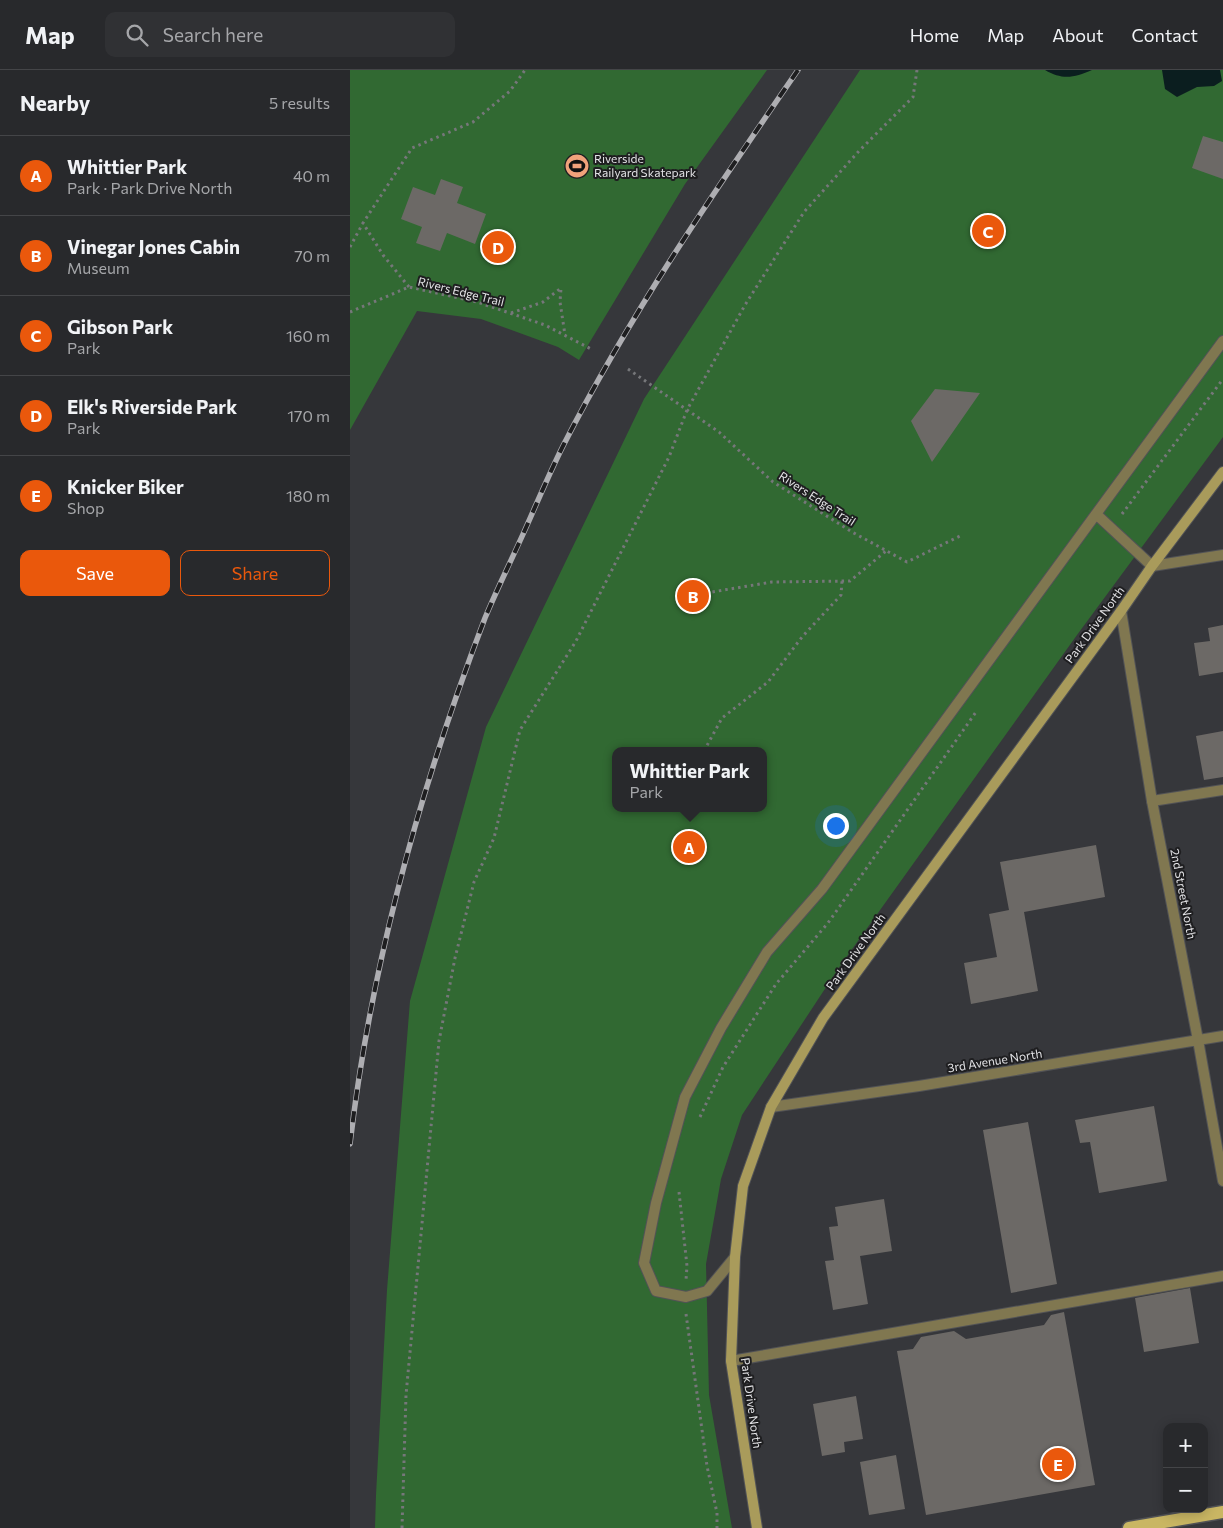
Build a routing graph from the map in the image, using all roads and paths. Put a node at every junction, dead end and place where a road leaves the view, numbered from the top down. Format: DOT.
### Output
graph roads {
  1 [pos="525,70"];
  2 [pos="917,70"];
  3 [pos="363,223"];
  4 [pos="350,247"];
  5 [pos="409,287"];
  6 [pos="350,312"];
  7 [pos="510,313"];
  8 [pos="565,335"];
  9 [pos="1223,341"];
  10 [pos="591,349"];
  11 [pos="628,370"];
  12 [pos="686,410"];
  13 [pos="1223,472"];
  14 [pos="1096,514"];
  15 [pos="960,536"];
  16 [pos="886,551"];
  17 [pos="1223,555"];
  18 [pos="1152,566"];
  19 [pos="842,581"];
  20 [pos="706,593"];
  21 [pos="1121,611"];
  22 [pos="706,747"];
  23 [pos="1223,790"];
  24 [pos="1152,801"];
  25 [pos="1223,1036"];
  26 [pos="1198,1040"];
  27 [pos="771,1107"];
  28 [pos="1223,1181"];
  29 [pos="735,1257"];
  30 [pos="1223,1276"];
  31 [pos="731,1361"];
  32 [pos="1223,1512"];
  33 [pos="402,1528"];
  34 [pos="757,1528"];
  35 [pos="1129,1528"];
  1 -- 3 [label="path"];
  2 -- 12 [label="path"];
  3 -- 4 [label="path"];
  3 -- 5 [label="path, Rivers Edge Trail"];
  5 -- 6 [label="path, Rivers Edge Trail"];
  5 -- 7 [label="path, Rivers Edge Trail"];
  7 -- 8 [label="path, Rivers Edge Trail"];
  7 -- 8 [label="path"];
  8 -- 10 [label="path, Rivers Edge Trail"];
  9 -- 14 [label="street"];
  11 -- 12 [label="path, Rivers Edge Trail"];
  12 -- 16 [label="path, Rivers Edge Trail"];
  12 -- 33 [label="path"];
  13 -- 18 [label="street, Park Drive North"];
  14 -- 18 [label="street"];
  14 -- 29 [label="street"];
  15 -- 16 [label="path, Rivers Edge Trail"];
  16 -- 19 [label="path"];
  17 -- 18 [label="street"];
  18 -- 21 [label="street, Park Drive North"];
  19 -- 20 [label="path"];
  19 -- 22 [label="path"];
  21 -- 24 [label="street, 2nd Street North"];
  21 -- 27 [label="street, Park Drive North"];
  23 -- 24 [label="street"];
  24 -- 26 [label="street, 2nd Street North"];
  25 -- 26 [label="street, 3rd Avenue North"];
  26 -- 27 [label="street, 3rd Avenue North"];
  26 -- 28 [label="street, 2nd Street North"];
  27 -- 29 [label="street, Park Drive North"];
  29 -- 31 [label="street, Park Drive North"];
  30 -- 31 [label="street"];
  31 -- 34 [label="street, Park Drive North"];
  32 -- 35 [label="main road"];
}
